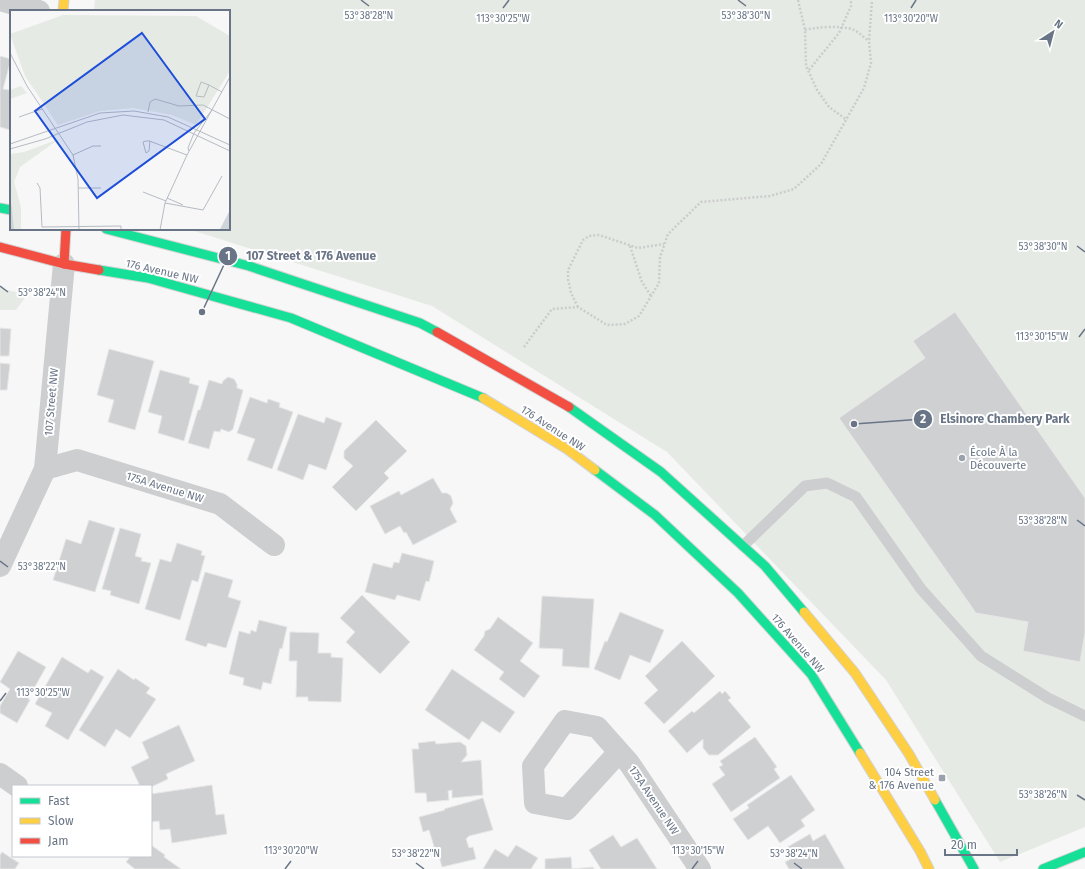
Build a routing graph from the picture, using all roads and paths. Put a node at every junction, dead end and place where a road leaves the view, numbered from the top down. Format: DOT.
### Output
graph roads {
  1 [pos="0,0"];
  2 [pos="64,0"];
  3 [pos="798,0"];
  4 [pos="851,0"];
  5 [pos="872,0"];
  6 [pos="35,10"];
  7 [pos="63,10"];
  8 [pos="841,27"];
  9 [pos="805,30"];
  10 [pos="869,41"];
  11 [pos="809,70"];
  12 [pos="847,120"];
  13 [pos="0,208"];
  14 [pos="10,210"];
  15 [pos="66,230"];
  16 [pos="110,230"];
  17 [pos="664,244"];
  18 [pos="630,246"];
  19 [pos="0,247"];
  20 [pos="64,264"];
  21 [pos="651,297"];
  22 [pos="578,307"];
  23 [pos="524,347"];
  24 [pos="45,469"];
  25 [pos="274,545"];
  26 [pos="743,546"];
  27 [pos="0,566"];
  28 [pos="1085,716"];
  29 [pos="619,752"];
  30 [pos="0,774"];
  31 [pos="16,785"];
  32 [pos="1085,852"];
  33 [pos="700,869"];
  34 [pos="929,869"];
  35 [pos="974,869"];
  36 [pos="1043,869"];
  1 -- 6 [label="street"];
  2 -- 7 [label="street"];
  3 -- 9 [label="path"];
  4 -- 8 [label="path"];
  5 -- 10 [label="path"];
  8 -- 9 [label="path"];
  8 -- 10 [label="path"];
  8 -- 11 [label="path"];
  9 -- 11 [label="path"];
  10 -- 12 [label="path"];
  11 -- 12 [label="path"];
  12 -- 17 [label="path"];
  13 -- 14 [label="street"];
  15 -- 20 [label="street, 107 Street NW"];
  16 -- 26 [label="street"];
  17 -- 18 [label="path"];
  17 -- 21 [label="path"];
  18 -- 21 [label="path"];
  18 -- 22 [label="path"];
  19 -- 20 [label="street, 176 Avenue NW"];
  20 -- 24 [label="street, 107 Street NW"];
  20 -- 34 [label="street, 176 Avenue NW"];
  21 -- 22 [label="path"];
  22 -- 23 [label="path"];
  24 -- 25 [label="street, 175A Avenue NW"];
  24 -- 27 [label="street, 107 Street NW"];
  26 -- 28 [label="lane"];
  26 -- 35 [label="street"];
  29 -- 33 [label="street, 175A Avenue NW"];
  30 -- 31 [label="street"];
  32 -- 36 [label="street"];
}
